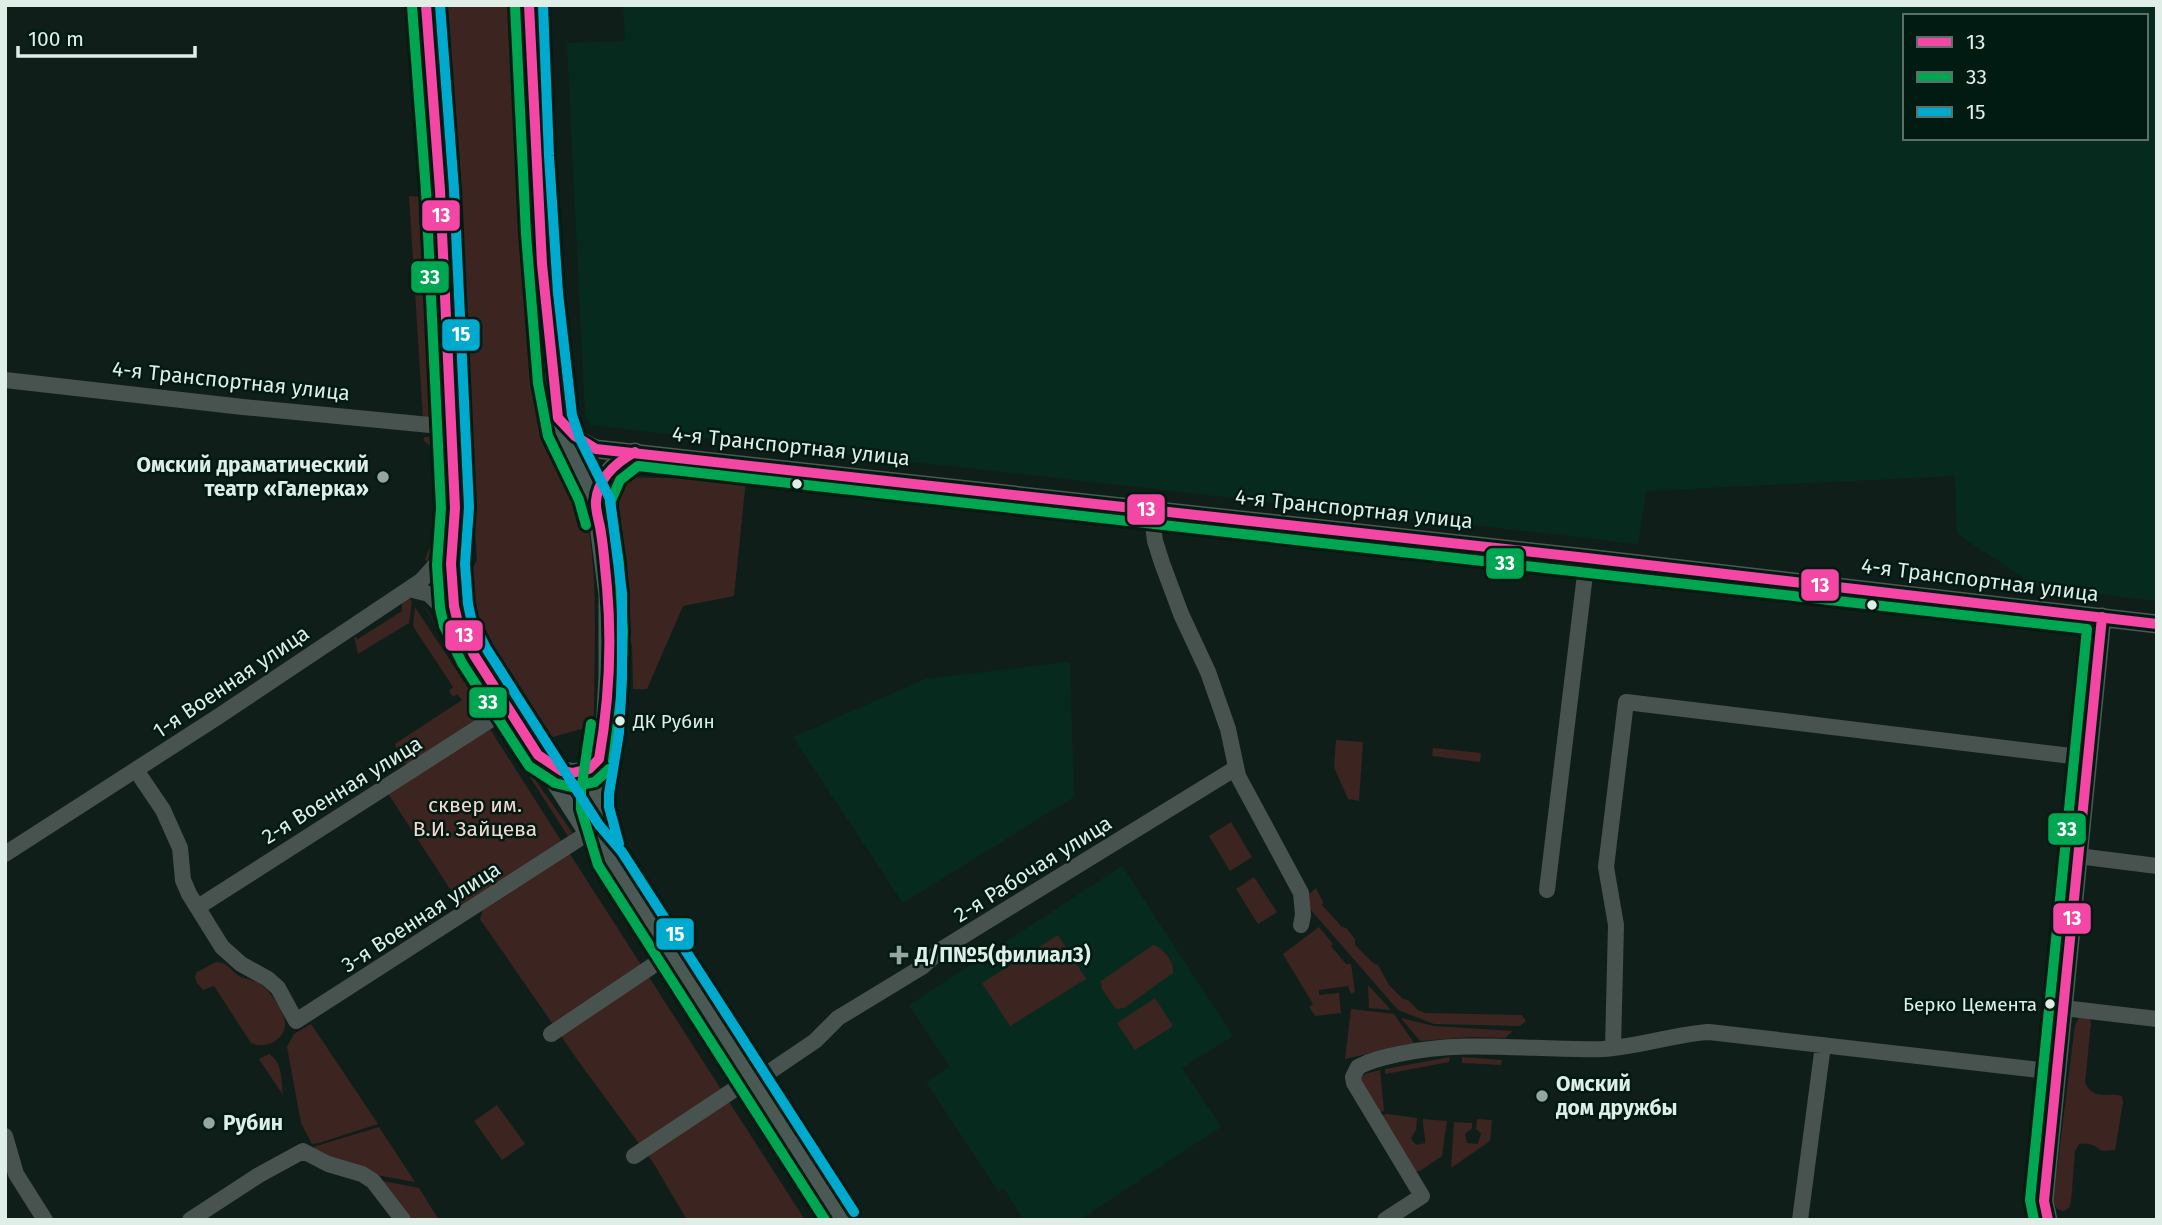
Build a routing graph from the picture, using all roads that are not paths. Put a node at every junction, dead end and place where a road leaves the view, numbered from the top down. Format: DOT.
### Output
graph roads {
  1 [pos="426,5"];
  2 [pos="529,5"];
  3 [pos="5,380"];
  4 [pos="558,418"];
  5 [pos="451,427"];
  6 [pos="635,452"];
  7 [pos="597,502"];
  8 [pos="1151,509"];
  9 [pos="454,522"];
  10 [pos="1587,558"];
  11 [pos="409,589"];
  12 [pos="2102,617"];
  13 [pos="458,623"];
  14 [pos="2157,624"];
  15 [pos="509,708"];
  16 [pos="538,755"];
  17 [pos="2088,758"];
  18 [pos="599,759"];
  19 [pos="1236,768"];
  20 [pos="136,770"];
  21 [pos="587,833"];
  22 [pos="5,854"];
  23 [pos="2078,856"];
  24 [pos="610,859"];
  25 [pos="2157,866"];
  26 [pos="1547,890"];
  27 [pos="198,907"];
  28 [pos="1301,925"];
  29 [pos="670,954"];
  30 [pos="2063,1008"];
  31 [pos="2157,1019"];
  32 [pos="551,1034"];
  33 [pos="1823,1045"];
  34 [pos="1613,1048"];
  35 [pos="2057,1072"];
  36 [pos="752,1081"];
  37 [pos="5,1136"];
  38 [pos="634,1156"];
  39 [pos="838,1219"];
  40 [pos="45,1220"];
  41 [pos="190,1220"];
  42 [pos="403,1220"];
  43 [pos="1385,1220"];
  44 [pos="1800,1220"];
  45 [pos="2048,1220"];
  1 -- 5 [label="main road"];
  2 -- 4 [label="main road"];
  3 -- 5 [label="street, 4-я Транспортная улица"];
  4 -- 6 [label="main road, 4-я Транспортная улица"];
  4 -- 7 [label="main road"];
  5 -- 9 [label="main road"];
  6 -- 7 [label="main road"];
  6 -- 8 [label="main road, 4-я Транспортная улица"];
  7 -- 18 [label="main road"];
  8 -- 10 [label="main road, 4-я Транспортная улица"];
  8 -- 19 [label="street"];
  9 -- 11 [label="street, 1-я Военная улица"];
  9 -- 13 [label="main road"];
  10 -- 12 [label="main road, 4-я Транспортная улица"];
  10 -- 26 [label="street"];
  11 -- 13 [label="street"];
  11 -- 20 [label="street, 1-я Военная улица"];
  12 -- 14 [label="main road, 4-я Транспортная улица"];
  12 -- 17 [label="main road"];
  13 -- 15 [label="main road"];
  15 -- 16 [label="main road"];
  15 -- 27 [label="street, 2-я Военная улица"];
  16 -- 18 [label="main road"];
  16 -- 21 [label="main road"];
  17 -- 23 [label="main road"];
  17 -- 34 [label="street"];
  18 -- 24 [label="main road"];
  19 -- 28 [label="street"];
  19 -- 36 [label="street, 2-я Рабочая улица"];
  20 -- 22 [label="street, 1-я Военная улица"];
  20 -- 27 [label="street"];
  21 -- 24 [label="main road"];
  21 -- 27 [label="street, 3-я Военная улица"];
  23 -- 25 [label="street"];
  23 -- 30 [label="main road"];
  24 -- 29 [label="main road"];
  29 -- 32 [label="street"];
  29 -- 36 [label="main road"];
  30 -- 31 [label="street"];
  30 -- 35 [label="main road"];
  33 -- 34 [label="street"];
  33 -- 35 [label="street"];
  33 -- 44 [label="street"];
  34 -- 43 [label="street"];
  35 -- 45 [label="main road"];
  36 -- 38 [label="street, 2-я Рабочая улица"];
  36 -- 39 [label="main road"];
  37 -- 40 [label="street"];
  41 -- 42 [label="street"];
}
